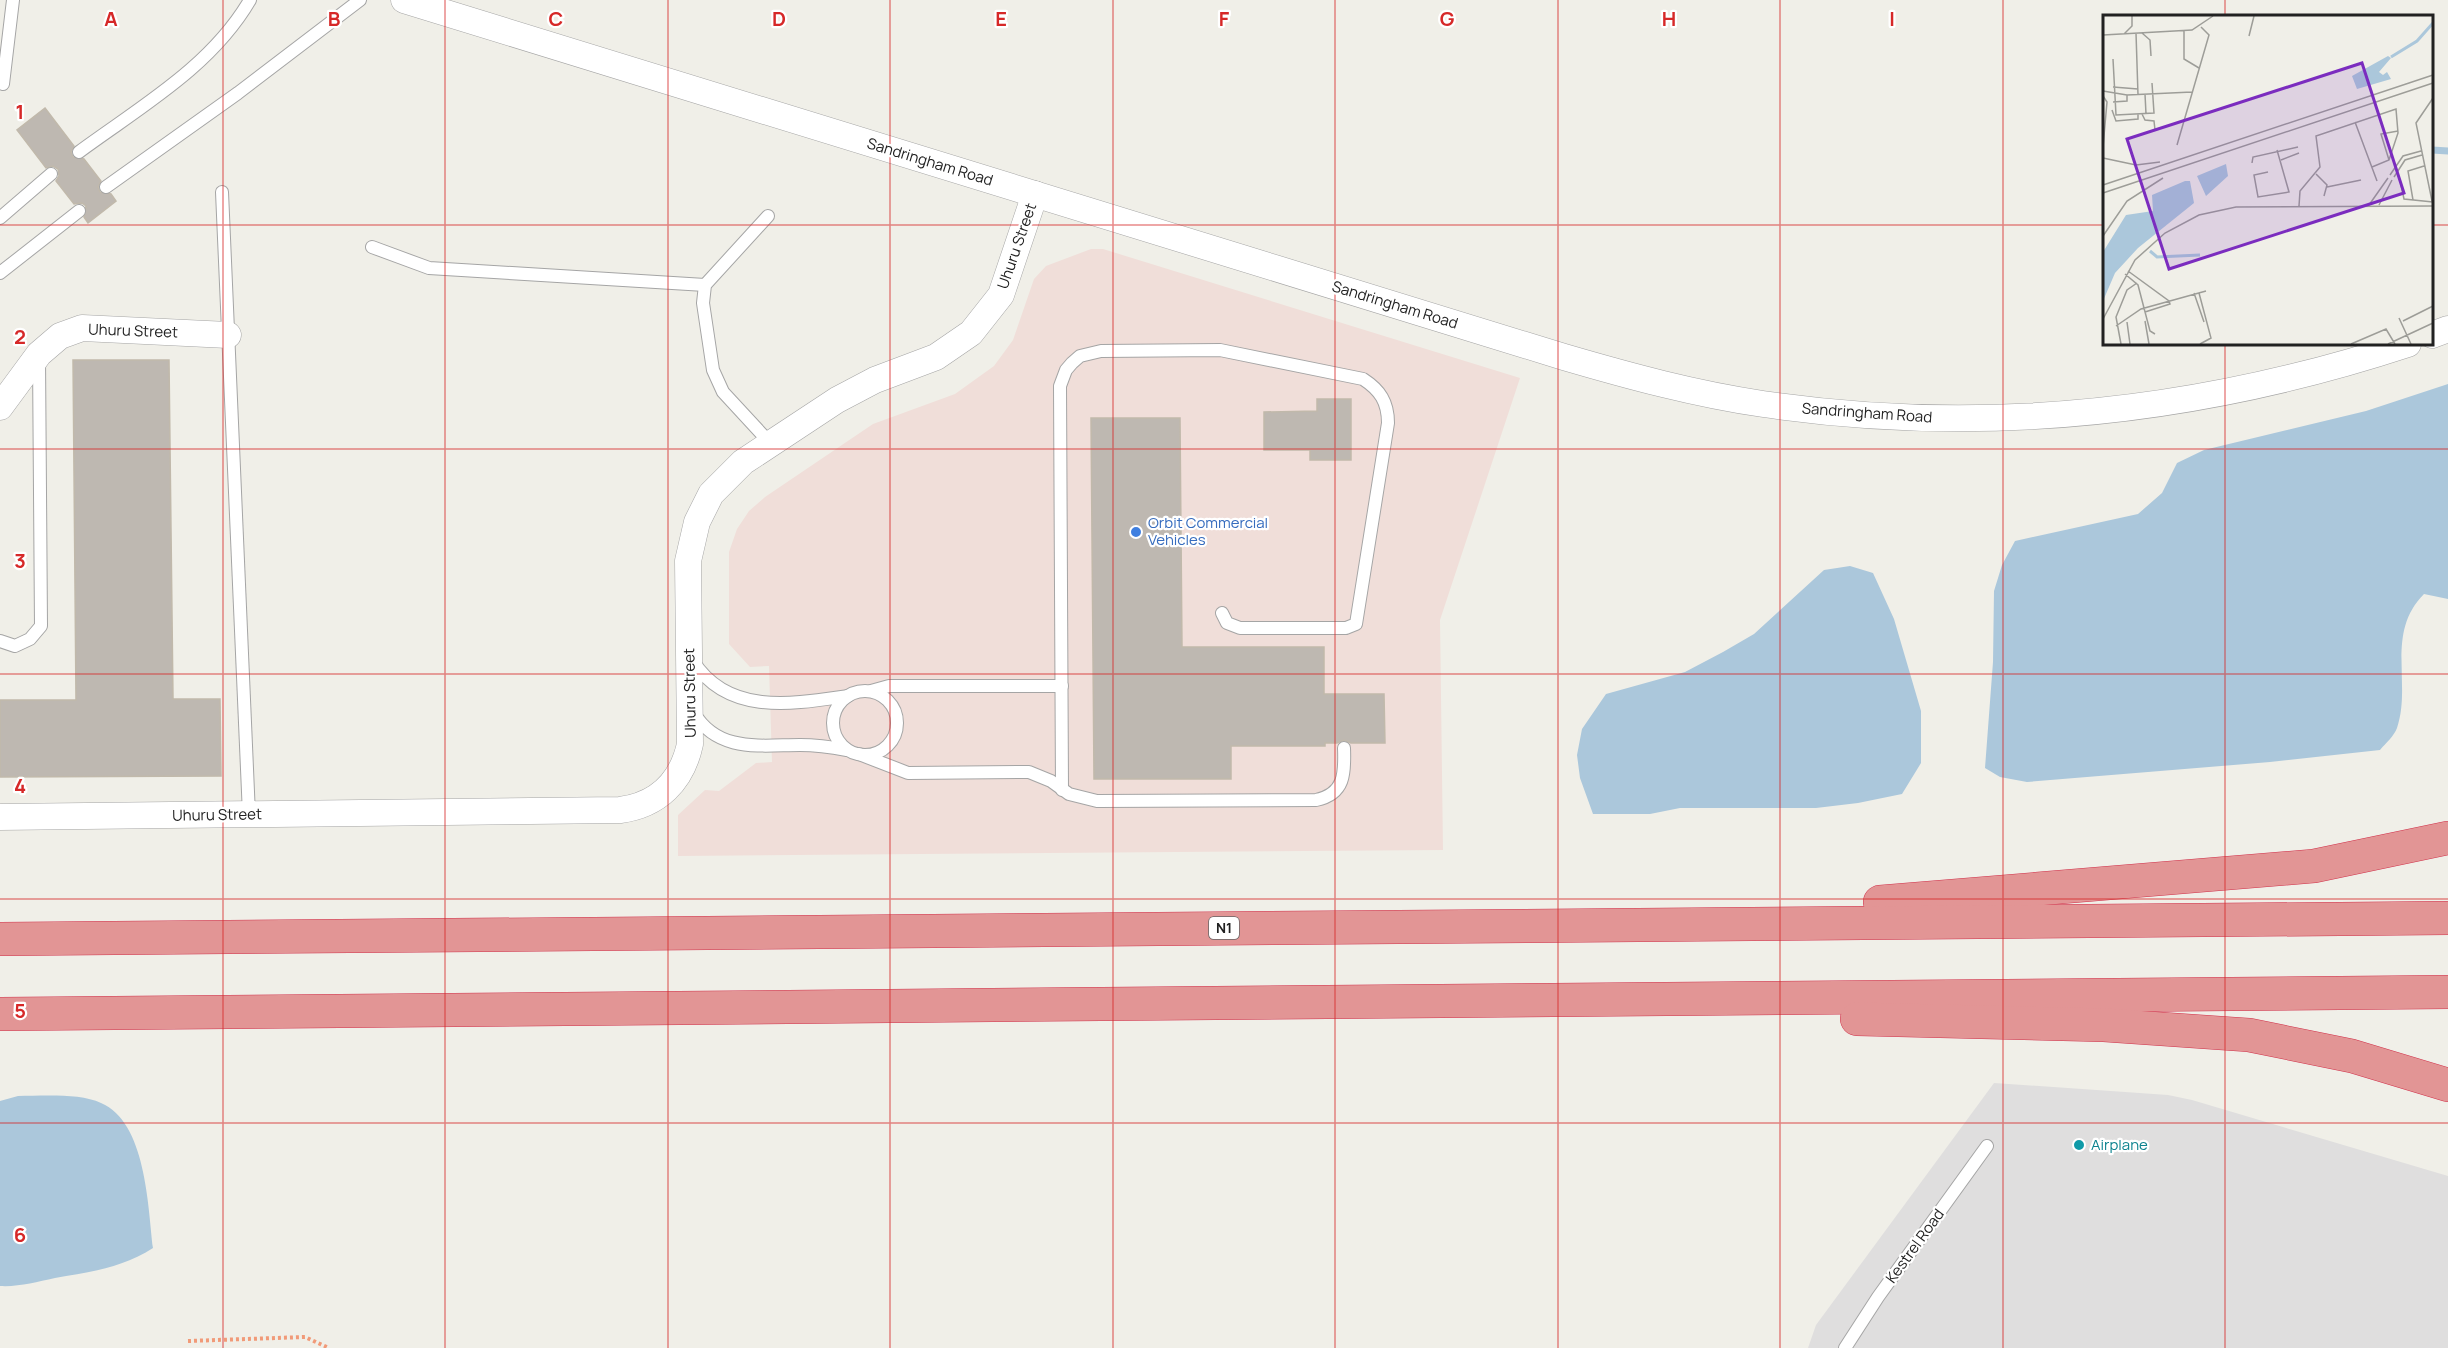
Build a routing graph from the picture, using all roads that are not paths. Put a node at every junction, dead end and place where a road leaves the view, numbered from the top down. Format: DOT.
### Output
graph roads {
  1 [pos="13,0"];
  2 [pos="250,0"];
  3 [pos="360,0"];
  4 [pos="404,0"];
  5 [pos="3,84"];
  6 [pos="79,152"];
  7 [pos="51,174"];
  8 [pos="106,187"];
  9 [pos="222,192"];
  10 [pos="1035,194"];
  11 [pos="79,211"];
  12 [pos="768,216"];
  13 [pos="0,218"];
  14 [pos="372,247"];
  15 [pos="0,273"];
  16 [pos="705,285"];
  17 [pos="2448,329"];
  18 [pos="228,335"];
  19 [pos="2433,335"];
  20 [pos="2405,345"];
  21 [pos="39,354"];
  22 [pos="0,406"];
  23 [pos="771,444"];
  24 [pos="1222,613"];
  25 [pos="0,641"];
  26 [pos="689,655"];
  27 [pos="1062,686"];
  28 [pos="870,691"];
  29 [pos="848,696"];
  30 [pos="690,704"];
  31 [pos="1344,748"];
  32 [pos="854,752"];
  33 [pos="1062,790"];
  34 [pos="249,815"];
  35 [pos="0,817"];
  36 [pos="2448,838"];
  37 [pos="2448,918"];
  38 [pos="1444,927"];
  39 [pos="0,939"];
  40 [pos="2448,992"];
  41 [pos="1400,1002"];
  42 [pos="0,1014"];
  43 [pos="2448,1085"];
  44 [pos="1987,1146"];
  45 [pos="1845,1348"];
  1 -- 5 [label="lane"];
  2 -- 6 [label="lane"];
  3 -- 8 [label="lane"];
  4 -- 10 [label="street, Sandringham Road"];
  7 -- 13 [label="lane"];
  9 -- 18 [label="lane"];
  10 -- 20 [label="street, Sandringham Road"];
  10 -- 23 [label="street, Uhuru Street"];
  11 -- 15 [label="lane"];
  12 -- 16 [label="lane"];
  14 -- 16 [label="lane"];
  16 -- 23 [label="lane"];
  17 -- 19 [label="street"];
  18 -- 21 [label="street, Uhuru Street"];
  18 -- 34 [label="lane"];
  21 -- 22 [label="street, Uhuru Street"];
  21 -- 25 [label="lane"];
  23 -- 26 [label="street, Uhuru Street"];
  24 -- 27 [label="lane"];
  26 -- 29 [label="lane"];
  26 -- 30 [label="street, Uhuru Street"];
  27 -- 28 [label="lane"];
  27 -- 33 [label="lane"];
  28 -- 29 [label="lane"];
  28 -- 32 [label="lane"];
  29 -- 32 [label="lane"];
  30 -- 32 [label="lane"];
  30 -- 34 [label="street, Uhuru Street"];
  31 -- 33 [label="lane"];
  32 -- 33 [label="lane"];
  34 -- 35 [label="street, Uhuru Street"];
  36 -- 38 [label="highway"];
  37 -- 38 [label="highway, N1"];
  38 -- 39 [label="highway, N1"];
  40 -- 41 [label="highway"];
  41 -- 42 [label="highway"];
  41 -- 43 [label="highway"];
  44 -- 45 [label="lane, Kestrel Road"];
}
